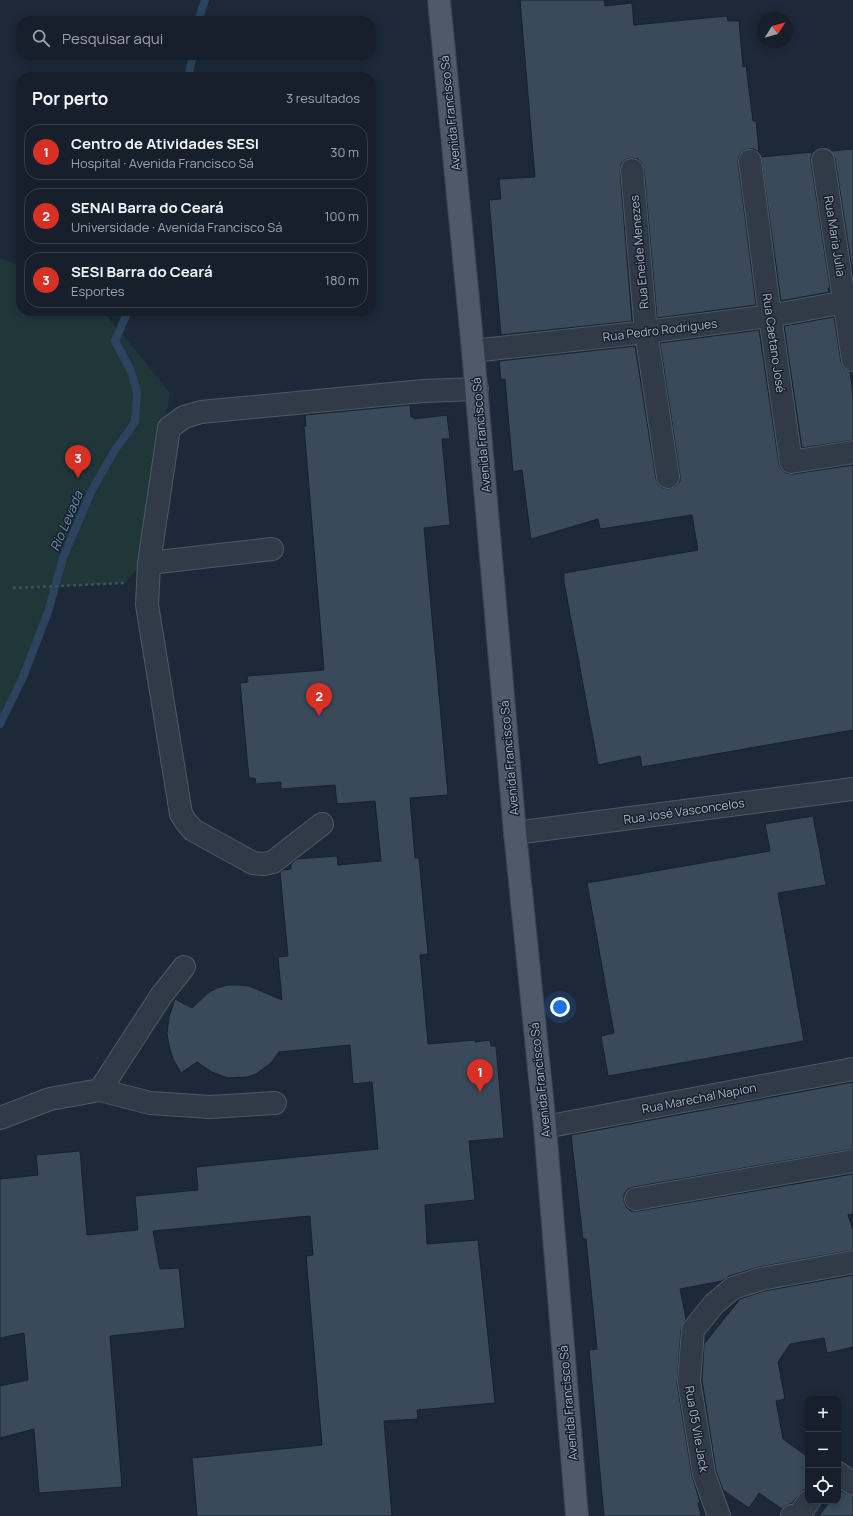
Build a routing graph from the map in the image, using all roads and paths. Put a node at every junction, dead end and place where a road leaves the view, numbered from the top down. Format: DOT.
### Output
graph roads {
  1 [pos="439,0"];
  2 [pos="823,160"];
  3 [pos="750,161"];
  4 [pos="632,170"];
  5 [pos="845,302"];
  6 [pos="770,316"];
  7 [pos="646,332"];
  8 [pos="473,350"];
  9 [pos="853,360"];
  10 [pos="477,390"];
  11 [pos="853,452"];
  12 [pos="668,477"];
  13 [pos="272,549"];
  14 [pos="149,563"];
  15 [pos="125,583"];
  16 [pos="13,588"];
  17 [pos="853,789"];
  18 [pos="322,824"];
  19 [pos="515,833"];
  20 [pos="184,966"];
  21 [pos="853,1069"];
  22 [pos="100,1090"];
  23 [pos="275,1103"];
  24 [pos="0,1118"];
  25 [pos="545,1127"];
  26 [pos="853,1161"];
  27 [pos="636,1199"];
  28 [pos="853,1262"];
  29 [pos="841,1475"];
  30 [pos="853,1484"];
  31 [pos="577,1516"];
  32 [pos="719,1516"];
  1 -- 8 [label="main road, Avenida Francisco Sá"];
  2 -- 5 [label="street, Rua Maria Julia"];
  3 -- 6 [label="street, Rua Caetano José"];
  4 -- 7 [label="street, Rua Eneide Menezes"];
  5 -- 6 [label="street, Rua Pedro Rodrigues"];
  5 -- 9 [label="street, Rua Maria Julia"];
  6 -- 7 [label="street, Rua Pedro Rodrigues"];
  6 -- 11 [label="street, Rua Caetano José"];
  7 -- 8 [label="street, Rua Pedro Rodrigues"];
  7 -- 12 [label="street, Rua Eneide Menezes"];
  8 -- 10 [label="main road, Avenida Francisco Sá"];
  10 -- 14 [label="street"];
  10 -- 19 [label="main road, Avenida Francisco Sá"];
  13 -- 14 [label="street"];
  14 -- 18 [label="street"];
  15 -- 16 [label="path"];
  17 -- 19 [label="street, Rua José Vasconcelos"];
  19 -- 25 [label="main road, Avenida Francisco Sá"];
  20 -- 22 [label="street"];
  21 -- 25 [label="street, Rua Marechal Napion"];
  22 -- 23 [label="street"];
  22 -- 24 [label="street"];
  25 -- 31 [label="main road, Avenida Francisco Sá"];
  26 -- 27 [label="street"];
  28 -- 32 [label="street, Rua 05 Vile Jack"];
  29 -- 30 [label="street"];
}
